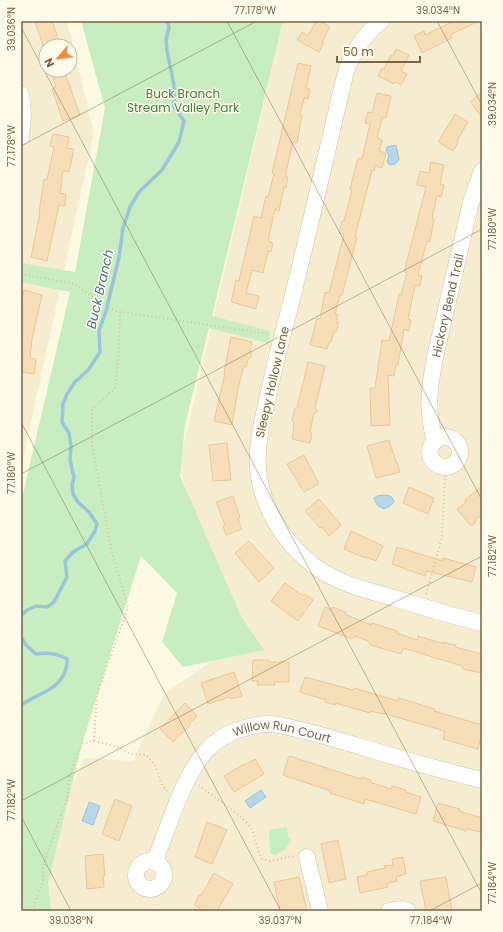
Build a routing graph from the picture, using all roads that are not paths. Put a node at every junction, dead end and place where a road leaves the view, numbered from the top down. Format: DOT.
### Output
graph roads {
  1 [pos="382,21"];
  2 [pos="21,94"];
  3 [pos="21,137"];
  4 [pos="482,171"];
  5 [pos="436,441"];
  6 [pos="482,623"];
  7 [pos="482,780"];
  8 [pos="307,857"];
  9 [pos="156,863"];
  10 [pos="320,911"];
  11 [pos="389,911"];
  12 [pos="408,911"];
  1 -- 6 [label="street, Sleepy Hollow Lane"];
  2 -- 3 [label="street"];
  4 -- 5 [label="street, Hickory Bend Trail"];
  5 -- 5 [label="street, Hickory Bend Trail"];
  7 -- 9 [label="street, Willow Run Court"];
  8 -- 10 [label="street"];
  11 -- 12 [label="street"];
}
